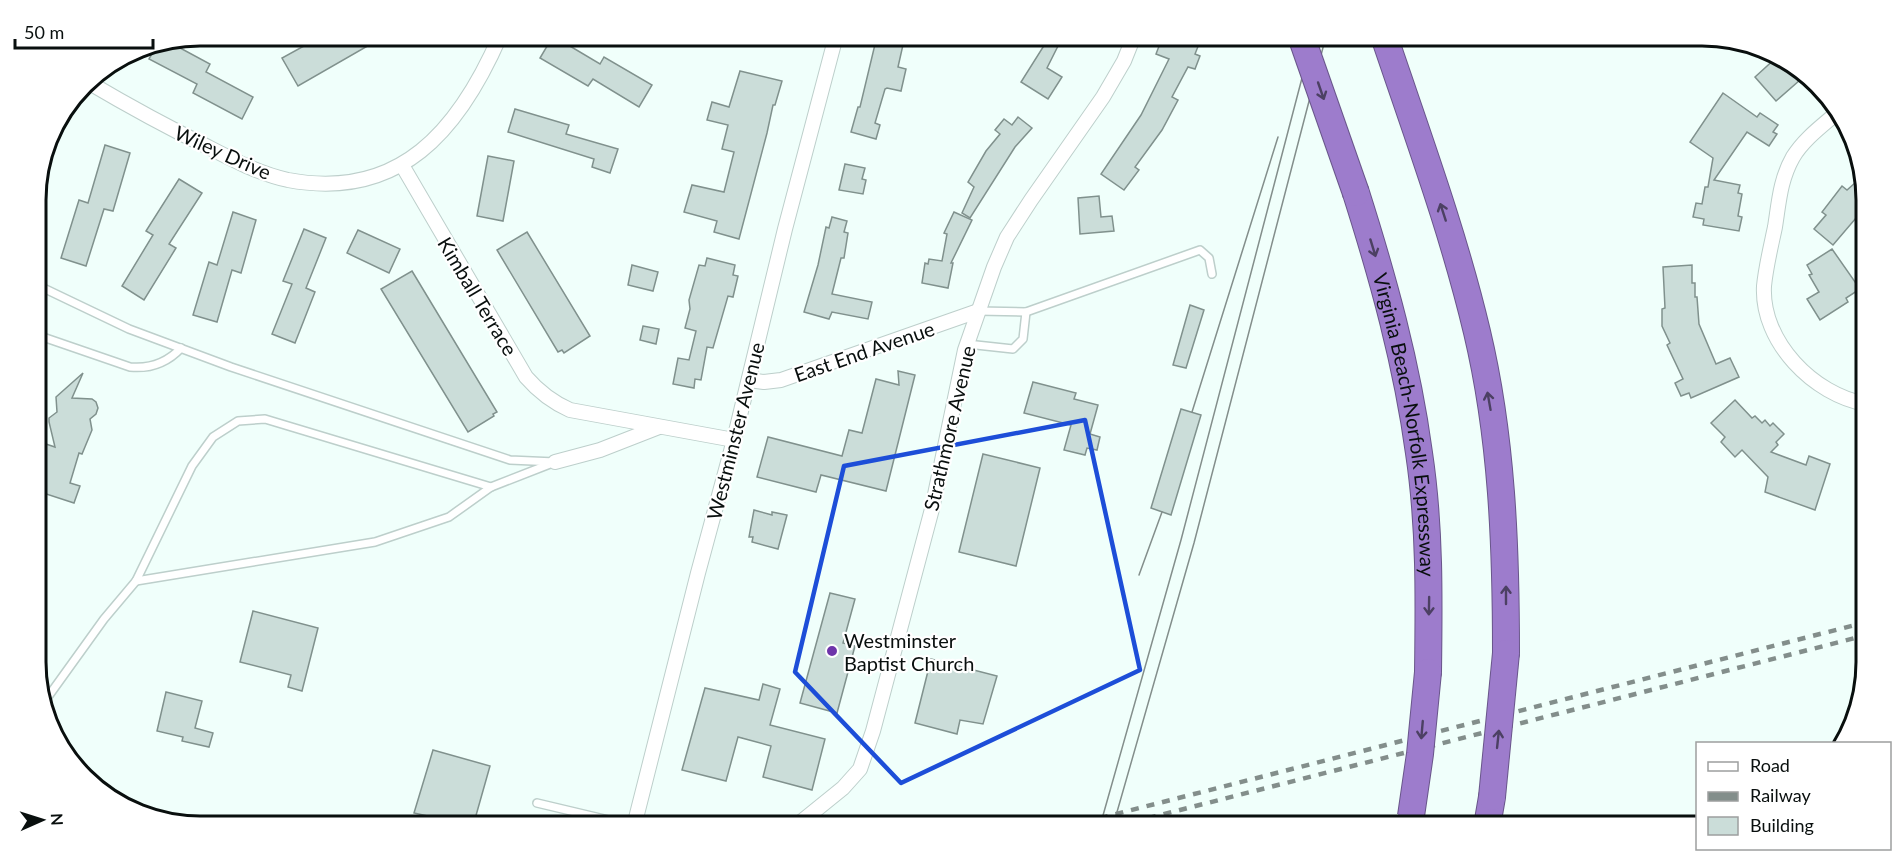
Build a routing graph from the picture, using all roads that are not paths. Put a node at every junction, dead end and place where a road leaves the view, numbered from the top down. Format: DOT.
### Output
graph roads {
  1 [pos="1130,46"];
  2 [pos="1305,46"];
  3 [pos="495,47"];
  4 [pos="833,47"];
  5 [pos="1388,47"];
  6 [pos="97,87"];
  7 [pos="1832,117"];
  8 [pos="402,165"];
  9 [pos="1212,274"];
  10 [pos="47,290"];
  11 [pos="978,311"];
  12 [pos="1026,312"];
  13 [pos="47,338"];
  14 [pos="966,344"];
  15 [pos="182,348"];
  16 [pos="748,380"];
  17 [pos="1856,402"];
  18 [pos="659,427"];
  19 [pos="734,440"];
  20 [pos="555,462"];
  21 [pos="491,487"];
  22 [pos="136,581"];
  23 [pos="50,694"];
  24 [pos="537,802"];
  25 [pos="1411,815"];
  26 [pos="1489,815"];
  27 [pos="593,816"];
  28 [pos="637,816"];
  29 [pos="809,816"];
  1 -- 11 [label="street, Strathmore Avenue"];
  2 -- 25 [label="highway, Virginia Beach-Norfolk Expressway, one-way, bridge"];
  3 -- 8 [label="street"];
  4 -- 16 [label="street, Westminster Avenue"];
  26 -- 5 [label="highway, one-way, bridge"];
  6 -- 8 [label="street, Wiley Drive"];
  7 -- 17 [label="street"];
  8 -- 18 [label="street, Kimball Terrace"];
  9 -- 12 [label="lane"];
  10 -- 15 [label="lane"];
  11 -- 12 [label="lane"];
  11 -- 14 [label="street, Strathmore Avenue"];
  11 -- 16 [label="street, East End Avenue"];
  12 -- 14 [label="lane"];
  13 -- 15 [label="lane"];
  14 -- 29 [label="street, Strathmore Avenue"];
  15 -- 20 [label="lane"];
  16 -- 19 [label="street, Westminster Avenue"];
  18 -- 19 [label="street, Kimball Terrace"];
  18 -- 20 [label="street"];
  19 -- 28 [label="street, Westminster Avenue"];
  20 -- 21 [label="lane"];
  21 -- 22 [label="lane"];
  21 -- 22 [label="lane"];
  22 -- 23 [label="lane"];
  24 -- 27 [label="lane"];
}
